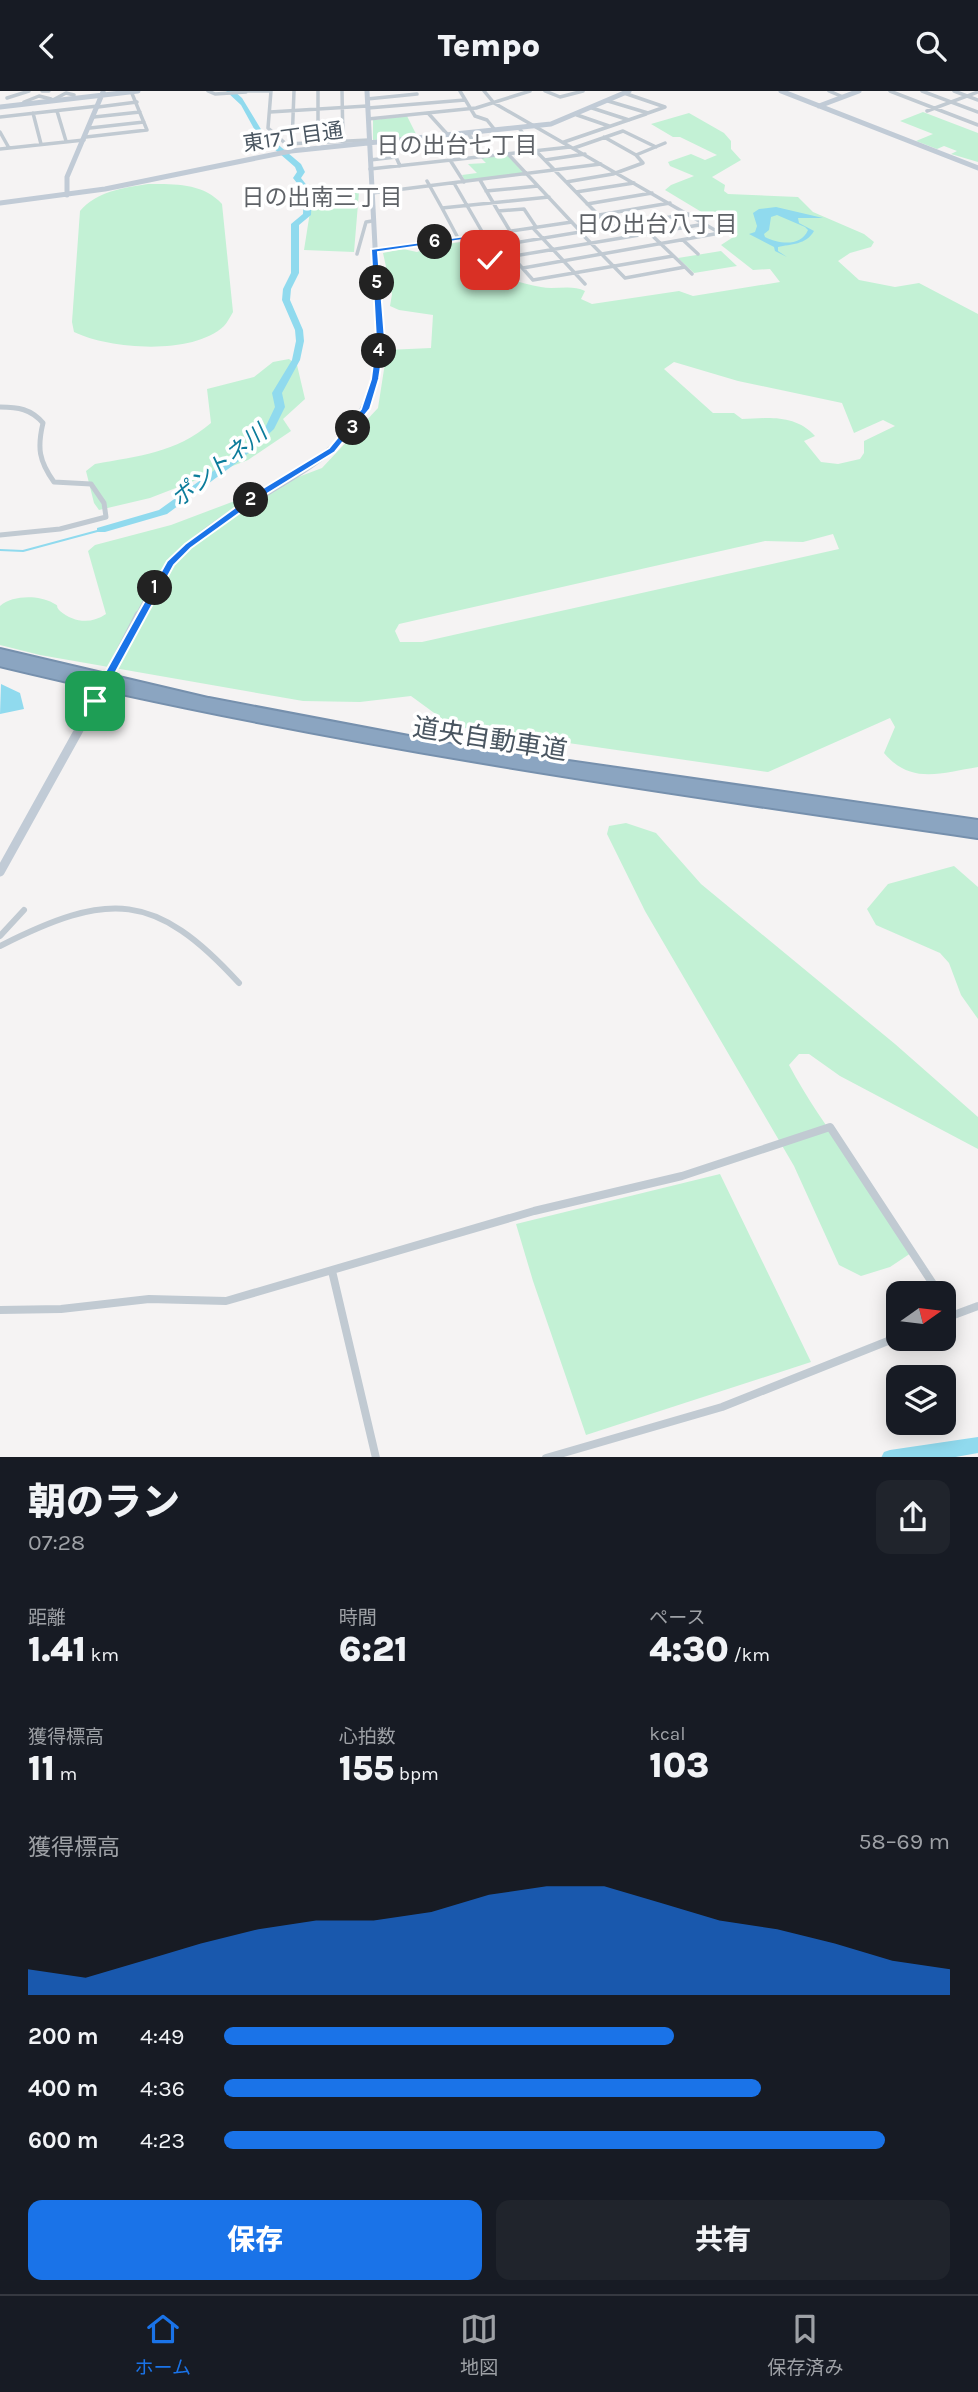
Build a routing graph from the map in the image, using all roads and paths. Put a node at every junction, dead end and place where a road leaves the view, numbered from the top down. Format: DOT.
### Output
graph roads {
  1 [pos="12,91"];
  2 [pos="29,91"];
  3 [pos="131,91"];
  4 [pos="138,91"];
  5 [pos="208,91"];
  6 [pos="271,91"];
  7 [pos="294,91"];
  8 [pos="318,91"];
  9 [pos="342,91"];
  10 [pos="367,91"];
  11 [pos="460,91"];
  12 [pos="487,91"];
  13 [pos="530,91"];
  14 [pos="545,91"];
  15 [pos="582,91"];
  16 [pos="782,91"];
  17 [pos="829,91"];
  18 [pos="859,91"];
  19 [pos="890,91"];
  20 [pos="922,91"];
  21 [pos="954,91"];
  22 [pos="246,92"];
  23 [pos="416,92"];
  24 [pos="627,92"];
  25 [pos="978,92"];
  26 [pos="44,93"];
  27 [pos="103,93"];
  28 [pos="404,93"];
  29 [pos="74,95"];
  30 [pos="967,96"];
  31 [pos="843,97"];
  32 [pos="7,98"];
  33 [pos="51,100"];
  34 [pos="465,100"];
  35 [pos="978,100"];
  36 [pos="608,101"];
  37 [pos="24,102"];
  38 [pos="137,102"];
  39 [pos="951,102"];
  40 [pos="422,103"];
  41 [pos="494,103"];
  42 [pos="367,104"];
  43 [pos="98,106"];
  44 [pos="819,106"];
  45 [pos="0,107"];
  46 [pos="342,107"];
  47 [pos="318,108"];
  48 [pos="592,108"];
  49 [pos="934,108"];
  50 [pos="471,109"];
  51 [pos="294,110"];
  52 [pos="57,111"];
  53 [pos="270,111"];
  54 [pos="927,111"];
  55 [pos="140,112"];
  56 [pos="978,112"];
  57 [pos="33,113"];
  58 [pos="428,113"];
  59 [pos="648,113"];
  60 [pos="577,115"];
  61 [pos="0,117"];
  62 [pos="94,117"];
  63 [pos="368,119"];
  64 [pos="629,120"];
  65 [pos="144,122"];
  66 [pos="978,125"];
  67 [pos="537,126"];
  68 [pos="611,127"];
  69 [pos="90,128"];
  70 [pos="519,128"];
  71 [pos="495,130"];
  72 [pos="0,132"];
  73 [pos="468,133"];
  74 [pos="448,135"];
  75 [pos="604,137"];
  76 [pos="85,139"];
  77 [pos="66,141"];
  78 [pos="343,141"];
  79 [pos="369,141"];
  80 [pos="318,142"];
  81 [pos="564,142"];
  82 [pos="292,143"];
  83 [pos="664,143"];
  84 [pos="41,144"];
  85 [pos="573,147"];
  86 [pos="656,147"];
  87 [pos="9,148"];
  88 [pos="0,149"];
  89 [pos="536,151"];
  90 [pos="508,154"];
  91 [pos="585,154"];
  92 [pos="636,155"];
  93 [pos="483,157"];
  94 [pos="370,160"];
  95 [pos="450,160"];
  96 [pos="545,160"];
  97 [pos="601,164"];
  98 [pos="400,166"];
  99 [pos="978,168"];
  100 [pos="370,169"];
  101 [pos="555,171"];
  102 [pos="617,173"];
  103 [pos="528,175"];
  104 [pos="480,180"];
  105 [pos="566,181"];
  106 [pos="464,182"];
  107 [pos="428,183"];
  108 [pos="454,183"];
  109 [pos="634,183"];
  110 [pos="538,186"];
  111 [pos="486,191"];
  112 [pos="372,193"];
  113 [pos="576,193"];
  114 [pos="652,193"];
  115 [pos="67,195"];
  116 [pos="549,197"];
  117 [pos="0,203"];
  118 [pos="493,203"];
  119 [pos="587,204"];
  120 [pos="670,204"];
  121 [pos="467,205"];
  122 [pos="442,208"];
  123 [pos="498,211"];
  124 [pos="688,214"];
  125 [pos="598,215"];
  126 [pos="373,221"];
  127 [pos="572,222"];
  128 [pos="638,222"];
  129 [pos="705,224"];
  130 [pos="534,227"];
  131 [pos="610,227"];
  132 [pos="510,231"];
  133 [pos="581,232"];
  134 [pos="649,233"];
  135 [pos="492,234"];
  136 [pos="484,235"];
  137 [pos="458,238"];
  138 [pos="542,238"];
  139 [pos="683,240"];
  140 [pos="591,243"];
  141 [pos="661,244"];
  142 [pos="502,245"];
  143 [pos="374,250"];
  144 [pos="553,250"];
  145 [pos="357,254"];
  146 [pos="602,254"];
  147 [pos="698,254"];
  148 [pos="673,255"];
  149 [pos="512,256"];
  150 [pos="490,260"];
  151 [pos="562,261"];
  152 [pos="613,266"];
  153 [pos="685,267"];
  154 [pos="523,268"];
  155 [pos="574,273"];
  156 [pos="692,274"];
  157 [pos="585,284"];
  158 [pos="0,407"];
  159 [pos="0,535"];
  160 [pos="0,654"];
  161 [pos="0,661"];
  162 [pos="978,825"];
  163 [pos="978,833"];
  164 [pos="1,871"];
  165 [pos="24,910"];
  166 [pos="0,936"];
  167 [pos="0,946"];
  168 [pos="239,983"];
  169 [pos="332,1271"];
  170 [pos="931,1281"];
  171 [pos="978,1306"];
  172 [pos="0,1310"];
  173 [pos="956,1314"];
  174 [pos="886,1342"];
  175 [pos="376,1457"];
  176 [pos="549,1457"];
  1 -- 32 [label="street"];
  2 -- 32 [label="street"];
  3 -- 4 [label="main road"];
  3 -- 27 [label="main road"];
  3 -- 38 [label="street"];
  5 -- 22 [label="street"];
  6 -- 22 [label="street"];
  6 -- 53 [label="street"];
  7 -- 51 [label="street"];
  8 -- 47 [label="street"];
  9 -- 46 [label="street"];
  10 -- 42 [label="main road"];
  11 -- 34 [label="street"];
  12 -- 41 [label="street"];
  13 -- 41 [label="street"];
  14 -- 15 [label="street"];
  16 -- 44 [label="main road"];
  17 -- 31 [label="street"];
  18 -- 31 [label="main road"];
  19 -- 49 [label="street"];
  20 -- 39 [label="street"];
  21 -- 30 [label="street"];
  23 -- 28 [label="street"];
  23 -- 40 [label="street"];
  24 -- 36 [label="main road, 東17丁目通"];
  24 -- 59 [label="street"];
  25 -- 30 [label="street"];
  26 -- 33 [label="street"];
  26 -- 37 [label="street"];
  27 -- 29 [label="main road"];
  27 -- 43 [label="main road"];
  28 -- 42 [label="street"];
  29 -- 33 [label="main road"];
  30 -- 35 [label="street"];
  30 -- 39 [label="street"];
  31 -- 44 [label="main road"];
  32 -- 45 [label="street"];
  33 -- 45 [label="main road"];
  34 -- 40 [label="street"];
  34 -- 50 [label="street"];
  36 -- 48 [label="main road, 東17丁目通"];
  36 -- 59 [label="street"];
  38 -- 43 [label="street"];
  38 -- 55 [label="street"];
  39 -- 49 [label="street"];
  39 -- 56 [label="street"];
  40 -- 42 [label="street"];
  41 -- 50 [label="street"];
  41 -- 67 [label="street"];
  42 -- 46 [label="street"];
  42 -- 63 [label="main road"];
  43 -- 52 [label="street"];
  43 -- 62 [label="main road"];
  44 -- 99 [label="main road"];
  46 -- 47 [label="street"];
  46 -- 78 [label="street"];
  47 -- 51 [label="street"];
  47 -- 80 [label="street"];
  48 -- 60 [label="main road, 東17丁目通"];
  48 -- 64 [label="street"];
  49 -- 54 [label="street"];
  49 -- 66 [label="street"];
  50 -- 58 [label="street"];
  50 -- 71 [label="street"];
  51 -- 53 [label="street"];
  51 -- 82 [label="street"];
  52 -- 57 [label="street"];
  52 -- 77 [label="street"];
  53 -- 82 [label="street"];
  55 -- 62 [label="street"];
  55 -- 65 [label="street"];
  57 -- 61 [label="street"];
  57 -- 84 [label="street"];
  58 -- 63 [label="street"];
  58 -- 74 [label="street"];
  59 -- 64 [label="street"];
  60 -- 67 [label="main road, 東17丁目通"];
  60 -- 68 [label="street"];
  62 -- 69 [label="main road"];
  63 -- 79 [label="main road"];
  64 -- 68 [label="street"];
  65 -- 69 [label="street"];
  65 -- 76 [label="street"];
  67 -- 70 [label="main road, 東17丁目通"];
  67 -- 81 [label="street"];
  68 -- 81 [label="street"];
  69 -- 76 [label="main road"];
  70 -- 71 [label="main road, 東17丁目通"];
  70 -- 89 [label="street"];
  71 -- 73 [label="main road, 東17丁目通"];
  72 -- 87 [label="street"];
  73 -- 74 [label="main road, 東17丁目通"];
  73 -- 93 [label="street"];
  74 -- 79 [label="main road, 東17丁目通"];
  75 -- 85 [label="street"];
  75 -- 86 [label="street"];
  75 -- 92 [label="street"];
  76 -- 77 [label="street"];
  76 -- 115 [label="main road"];
  77 -- 84 [label="street"];
  78 -- 79 [label="street"];
  78 -- 80 [label="street"];
  79 -- 94 [label="main road"];
  79 -- 115 [label="main road, 東17丁目通"];
  80 -- 82 [label="street"];
  81 -- 85 [label="street"];
  83 -- 86 [label="street"];
  84 -- 87 [label="street"];
  85 -- 89 [label="street"];
  85 -- 91 [label="street"];
  86 -- 92 [label="street"];
  87 -- 88 [label="street"];
  89 -- 90 [label="street"];
  89 -- 96 [label="street"];
  90 -- 93 [label="street"];
  90 -- 103 [label="street"];
  91 -- 96 [label="street"];
  91 -- 97 [label="street"];
  92 -- 102 [label="street"];
  93 -- 95 [label="street"];
  94 -- 98 [label="street"];
  94 -- 100 [label="main road"];
  95 -- 98 [label="street"];
  95 -- 106 [label="street"];
  96 -- 101 [label="street"];
  97 -- 101 [label="street"];
  97 -- 102 [label="street"];
  98 -- 100 [label="street"];
  100 -- 112 [label="main road"];
  101 -- 103 [label="street"];
  101 -- 105 [label="street"];
  102 -- 105 [label="street"];
  102 -- 109 [label="street"];
  103 -- 104 [label="street"];
  103 -- 110 [label="street"];
  104 -- 106 [label="street"];
  104 -- 111 [label="street"];
  105 -- 113 [label="street"];
  106 -- 108 [label="street"];
  107 -- 108 [label="street"];
  107 -- 112 [label="street"];
  107 -- 122 [label="street"];
  108 -- 121 [label="street"];
  109 -- 113 [label="street"];
  109 -- 114 [label="street"];
  110 -- 111 [label="street"];
  110 -- 116 [label="street"];
  111 -- 118 [label="street"];
  112 -- 126 [label="main road"];
  113 -- 119 [label="street"];
  114 -- 119 [label="street"];
  114 -- 120 [label="street"];
  115 -- 117 [label="main road, 東17丁目通"];
  116 -- 118 [label="street"];
  116 -- 127 [label="street"];
  118 -- 121 [label="street"];
  118 -- 123 [label="street"];
  119 -- 125 [label="street"];
  120 -- 124 [label="street"];
  120 -- 125 [label="street"];
  121 -- 122 [label="street"];
  121 -- 136 [label="street"];
  122 -- 137 [label="street"];
  123 -- 130 [label="street"];
  123 -- 132 [label="street"];
  124 -- 128 [label="street"];
  124 -- 129 [label="street"];
  125 -- 131 [label="street"];
  126 -- 143 [label="main road"];
  126 -- 145 [label="street"];
  127 -- 130 [label="street"];
  127 -- 133 [label="street"];
  128 -- 131 [label="street"];
  128 -- 134 [label="street"];
  129 -- 134 [label="street"];
  129 -- 139 [label="street"];
  130 -- 132 [label="street"];
  130 -- 138 [label="street"];
  131 -- 133 [label="street"];
  132 -- 135 [label="street"];
  133 -- 138 [label="street"];
  133 -- 140 [label="street"];
  134 -- 140 [label="street"];
  134 -- 141 [label="street"];
  135 -- 136 [label="street"];
  135 -- 142 [label="street"];
  136 -- 137 [label="street"];
  137 -- 143 [label="street"];
  138 -- 142 [label="street"];
  138 -- 144 [label="street"];
  139 -- 141 [label="street"];
  139 -- 147 [label="street"];
  140 -- 144 [label="street"];
  140 -- 146 [label="street"];
  141 -- 146 [label="street"];
  141 -- 148 [label="street"];
  142 -- 149 [label="street"];
  143 -- 164 [label="main road, bridge"];
  144 -- 149 [label="street"];
  144 -- 151 [label="street"];
  146 -- 151 [label="street"];
  146 -- 152 [label="street"];
  148 -- 152 [label="street"];
  148 -- 153 [label="street"];
  149 -- 150 [label="street"];
  149 -- 154 [label="street"];
  151 -- 154 [label="street"];
  151 -- 155 [label="street"];
  152 -- 153 [label="street"];
  152 -- 155 [label="street"];
  153 -- 156 [label="street"];
  154 -- 155 [label="street"];
  155 -- 157 [label="street"];
  158 -- 159 [label="street"];
  160 -- 162 [label="highway, 道央自動車道"];
  161 -- 163 [label="highway, 道央自動車道"];
  165 -- 166 [label="street"];
  167 -- 168 [label="street"];
  169 -- 170 [label="street"];
  169 -- 172 [label="street"];
  169 -- 175 [label="street"];
  171 -- 173 [label="street"];
  174 -- 176 [label="street"];
}
